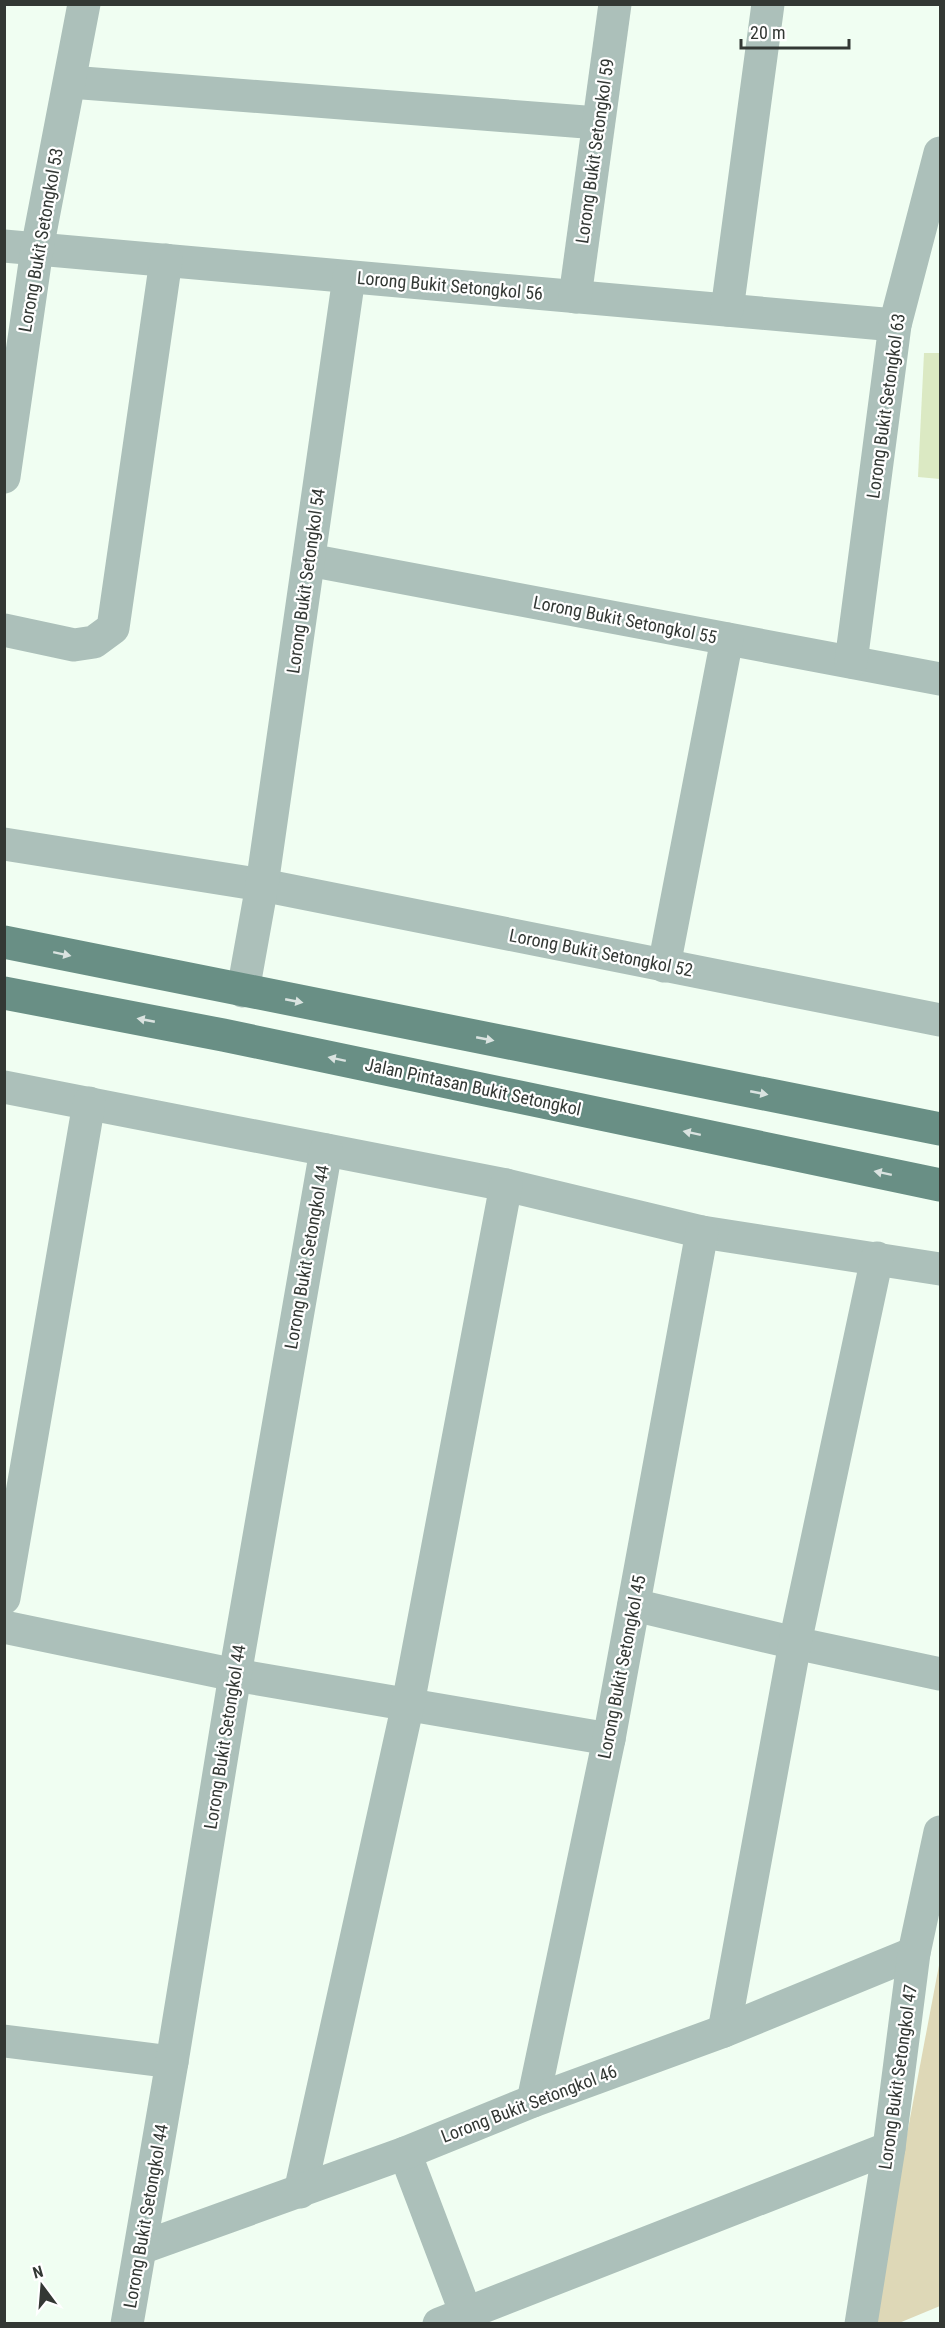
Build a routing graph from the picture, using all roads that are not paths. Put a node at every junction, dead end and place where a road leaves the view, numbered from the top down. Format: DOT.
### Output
graph roads {
  1 [pos="84,4"];
  2 [pos="615,4"];
  3 [pos="768,4"];
  4 [pos="70,82"];
  5 [pos="597,123"];
  6 [pos="940,153"];
  7 [pos="4,246"];
  8 [pos="37,249"];
  9 [pos="166,260"];
  10 [pos="349,277"];
  11 [pos="575,297"];
  12 [pos="727,310"];
  13 [pos="895,326"];
  14 [pos="4,477"];
  15 [pos="309,560"];
  16 [pos="4,630"];
  17 [pos="727,639"];
  18 [pos="850,662"];
  19 [pos="940,679"];
  20 [pos="4,844"];
  21 [pos="260,900"];
  22 [pos="4,942"];
  23 [pos="664,966"];
  24 [pos="246,976"];
  25 [pos="4,993"];
  26 [pos="940,1020"];
  27 [pos="4,1087"];
  28 [pos="88,1103"];
  29 [pos="940,1129"];
  30 [pos="326,1150"];
  31 [pos="506,1185"];
  32 [pos="940,1185"];
  33 [pos="702,1232"];
  34 [pos="877,1258"];
  35 [pos="940,1269"];
  36 [pos="4,1598"];
  37 [pos="634,1605"];
  38 [pos="4,1627"];
  39 [pos="795,1643"];
  40 [pos="940,1674"];
  41 [pos="235,1675"];
  42 [pos="408,1704"];
  43 [pos="609,1739"];
  44 [pos="940,1832"];
  45 [pos="914,1953"];
  46 [pos="724,2031"];
  47 [pos="4,2041"];
  48 [pos="172,2062"];
  49 [pos="533,2101"];
  50 [pos="889,2148"];
  51 [pos="405,2153"];
  52 [pos="300,2192"];
  53 [pos="141,2248"];
  54 [pos="458,2320"];
  55 [pos="127,2324"];
  56 [pos="861,2324"];
  1 -- 4 [label="street, Lorong Bukit Setongkol 53"];
  2 -- 5 [label="street, Lorong Bukit Setongkol 59"];
  3 -- 12 [label="street"];
  4 -- 5 [label="street"];
  4 -- 8 [label="street, Lorong Bukit Setongkol 53"];
  5 -- 11 [label="street, Lorong Bukit Setongkol 59"];
  6 -- 13 [label="street, Lorong Bukit Setongkol 63"];
  7 -- 8 [label="street, Lorong Bukit Setongkol 56"];
  8 -- 9 [label="street, Lorong Bukit Setongkol 56"];
  8 -- 14 [label="street, Lorong Bukit Setongkol 53"];
  9 -- 10 [label="street, Lorong Bukit Setongkol 56"];
  9 -- 16 [label="street"];
  10 -- 11 [label="street, Lorong Bukit Setongkol 56"];
  10 -- 15 [label="street, Lorong Bukit Setongkol 54"];
  11 -- 12 [label="street, Lorong Bukit Setongkol 56"];
  12 -- 13 [label="street, Lorong Bukit Setongkol 56"];
  13 -- 18 [label="street, Lorong Bukit Setongkol 63"];
  15 -- 17 [label="street, Lorong Bukit Setongkol 55"];
  15 -- 21 [label="street, Lorong Bukit Setongkol 54"];
  17 -- 18 [label="street, Lorong Bukit Setongkol 55"];
  17 -- 23 [label="street"];
  18 -- 19 [label="street, Lorong Bukit Setongkol 55"];
  20 -- 21 [label="street, Lorong Bukit Setongkol 52"];
  21 -- 23 [label="street, Lorong Bukit Setongkol 52"];
  21 -- 24 [label="street, Lorong Bukit Setongkol 54"];
  22 -- 24 [label="main road, one-way"];
  23 -- 26 [label="street, Lorong Bukit Setongkol 52"];
  24 -- 29 [label="main road, one-way"];
  32 -- 25 [label="main road, Jalan Pintasan Bukit Setongkol, one-way"];
  27 -- 28 [label="street"];
  28 -- 30 [label="street"];
  28 -- 36 [label="street"];
  30 -- 31 [label="street"];
  30 -- 41 [label="street, Lorong Bukit Setongkol 44"];
  31 -- 33 [label="street"];
  31 -- 42 [label="street"];
  33 -- 34 [label="street"];
  33 -- 37 [label="street, Lorong Bukit Setongkol 45"];
  34 -- 35 [label="street"];
  34 -- 39 [label="street"];
  37 -- 39 [label="street"];
  37 -- 43 [label="street, Lorong Bukit Setongkol 45"];
  38 -- 41 [label="street"];
  39 -- 40 [label="street"];
  39 -- 46 [label="street"];
  41 -- 42 [label="street"];
  41 -- 48 [label="street, Lorong Bukit Setongkol 44"];
  42 -- 43 [label="street"];
  42 -- 52 [label="street"];
  43 -- 49 [label="street, Lorong Bukit Setongkol 45"];
  44 -- 45 [label="street, Lorong Bukit Setongkol 47"];
  45 -- 46 [label="street, Lorong Bukit Setongkol 46"];
  45 -- 50 [label="street, Lorong Bukit Setongkol 47"];
  46 -- 49 [label="street, Lorong Bukit Setongkol 46"];
  47 -- 48 [label="street"];
  48 -- 53 [label="street, Lorong Bukit Setongkol 44"];
  49 -- 51 [label="street, Lorong Bukit Setongkol 46"];
  50 -- 54 [label="street"];
  50 -- 56 [label="street, Lorong Bukit Setongkol 47"];
  51 -- 52 [label="street, Lorong Bukit Setongkol 46"];
  51 -- 54 [label="street"];
  52 -- 53 [label="street, Lorong Bukit Setongkol 46"];
  53 -- 55 [label="street, Lorong Bukit Setongkol 44"];
}
